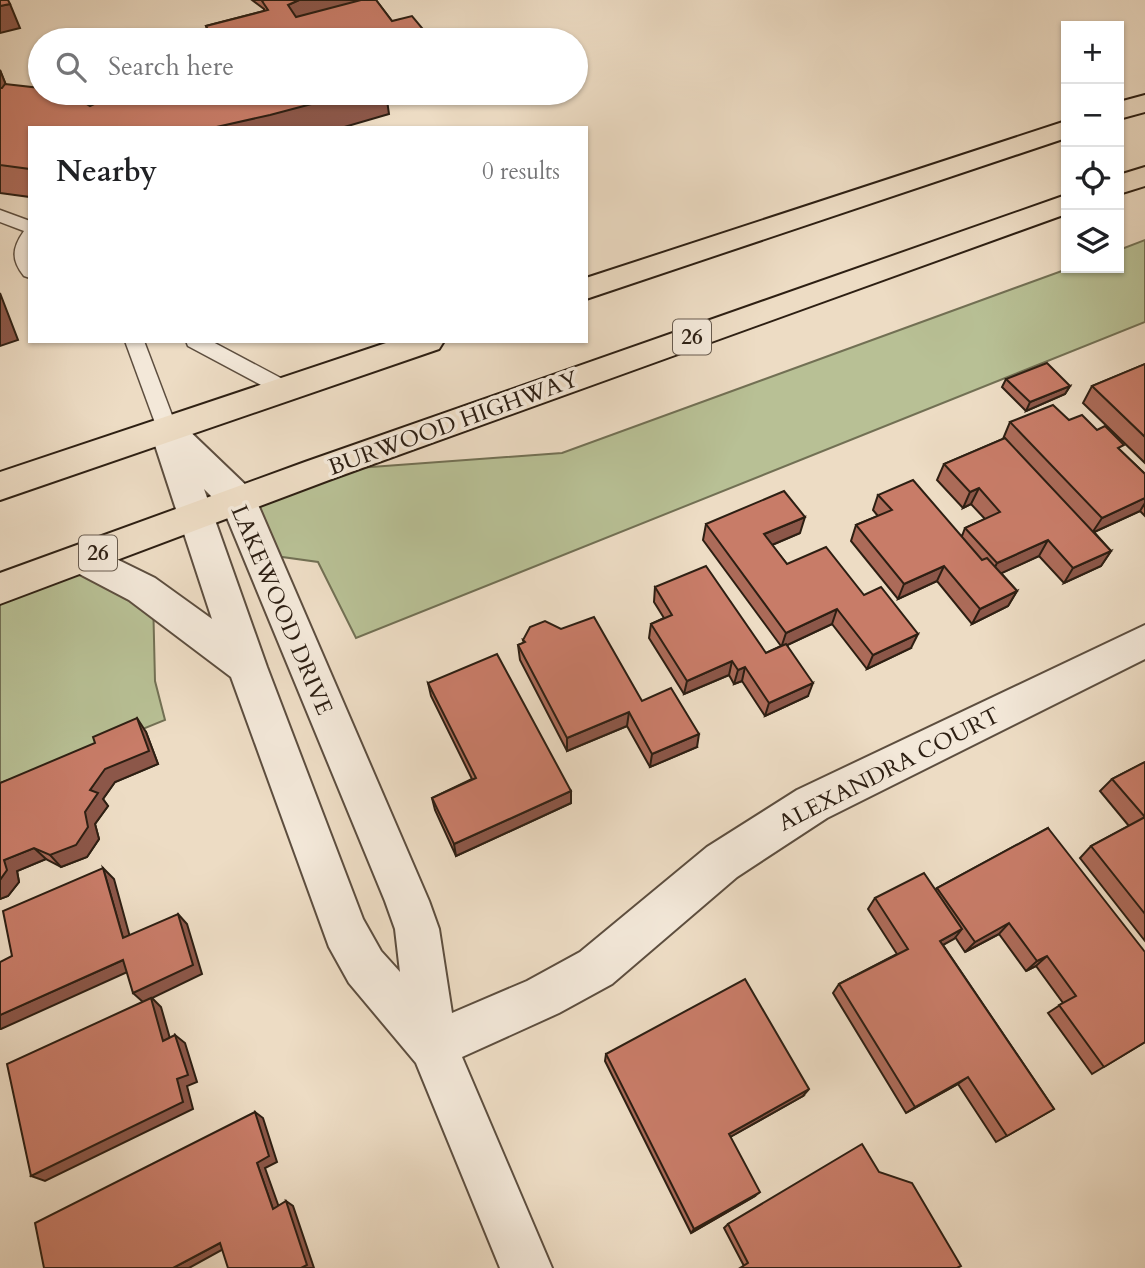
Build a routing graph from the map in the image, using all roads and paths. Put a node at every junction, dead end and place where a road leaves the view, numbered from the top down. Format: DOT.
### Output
graph roads {
  1 [pos="1145,103"];
  2 [pos="1124,109"];
  3 [pos="1061,131"];
  4 [pos="1145,176"];
  5 [pos="1124,183"];
  6 [pos="1061,206"];
  7 [pos="0,216"];
  8 [pos="28,226"];
  9 [pos="28,238"];
  10 [pos="28,268"];
  11 [pos="588,288"];
  12 [pos="135,343"];
  13 [pos="198,343"];
  14 [pos="422,343"];
  15 [pos="285,389"];
  16 [pos="167,431"];
  17 [pos="0,486"];
  18 [pos="238,500"];
  19 [pos="195,516"];
  20 [pos="83,558"];
  21 [pos="0,589"];
  22 [pos="1145,641"];
  23 [pos="247,667"];
  24 [pos="433,1046"];
  25 [pos="526,1268"];
  1 -- 2 [label="highway"];
  3 -- 11 [label="highway"];
  4 -- 5 [label="highway"];
  6 -- 18 [label="highway, BURWOOD HIGHWAY / 26"];
  7 -- 8 [label="lane"];
  9 -- 10 [label="lane"];
  12 -- 16 [label="lane"];
  13 -- 15 [label="lane"];
  14 -- 15 [label="highway"];
  15 -- 16 [label="highway"];
  16 -- 17 [label="highway"];
  16 -- 18 [label="street, LAKEWOOD DRIVE"];
  16 -- 19 [label="street, LAKEWOOD DRIVE"];
  18 -- 19 [label="highway, BURWOOD HIGHWAY / 26"];
  18 -- 24 [label="street, LAKEWOOD DRIVE"];
  19 -- 20 [label="highway, BURWOOD HIGHWAY / 26"];
  19 -- 23 [label="street, LAKEWOOD DRIVE"];
  20 -- 21 [label="highway, BURWOOD HIGHWAY / 26"];
  20 -- 23 [label="street"];
  22 -- 24 [label="street, ALEXANDRA COURT"];
  23 -- 24 [label="street, LAKEWOOD DRIVE"];
  24 -- 25 [label="street, LAKEWOOD DRIVE"];
}
